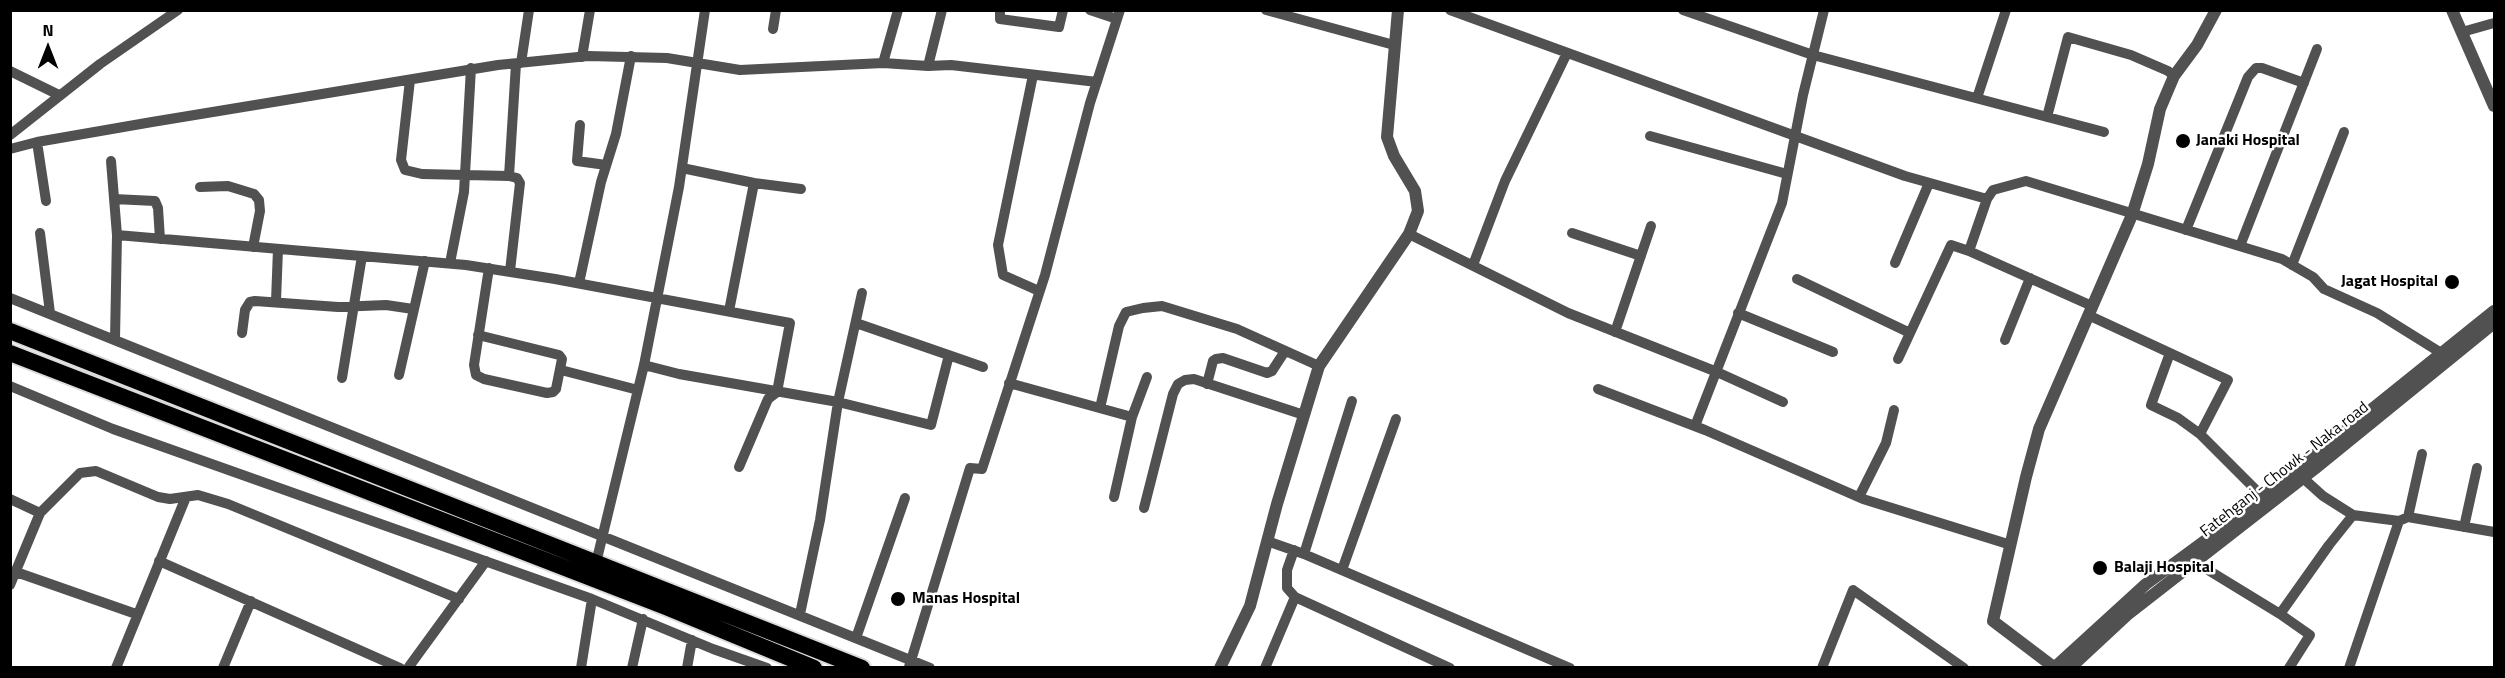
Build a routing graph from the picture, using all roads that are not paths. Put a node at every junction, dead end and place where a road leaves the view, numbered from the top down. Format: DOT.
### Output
graph roads {
  1 [pos="177,10"];
  2 [pos="529,10"];
  3 [pos="591,10"];
  4 [pos="705,10"];
  5 [pos="776,10"];
  6 [pos="898,10"];
  7 [pos="942,10"];
  8 [pos="1000,10"];
  9 [pos="1063,10"];
  10 [pos="1090,10"];
  11 [pos="1266,10"];
  12 [pos="1398,10"];
  13 [pos="1450,10"];
  14 [pos="1683,10"];
  15 [pos="1824,10"];
  16 [pos="2006,10"];
  17 [pos="2216,10"];
  18 [pos="2452,10"];
  19 [pos="1118,15"];
  20 [pos="2494,23"];
  21 [pos="773,29"];
  22 [pos="2462,32"];
  23 [pos="1394,45"];
  24 [pos="2317,48"];
  25 [pos="1567,53"];
  26 [pos="1813,55"];
  27 [pos="630,56"];
  28 [pos="582,57"];
  29 [pos="699,62"];
  30 [pos="882,63"];
  31 [pos="518,64"];
  32 [pos="928,66"];
  33 [pos="471,68"];
  34 [pos="10,71"];
  35 [pos="1033,75"];
  36 [pos="2174,76"];
  37 [pos="410,80"];
  38 [pos="1097,82"];
  39 [pos="2304,83"];
  40 [pos="59,95"];
  41 [pos="1977,98"];
  42 [pos="2494,106"];
  43 [pos="2047,117"];
  44 [pos="580,125"];
  45 [pos="2104,132"];
  46 [pos="2344,132"];
  47 [pos="10,135"];
  48 [pos="1650,136"];
  49 [pos="1795,136"];
  50 [pos="37,142"];
  51 [pos="10,150"];
  52 [pos="111,161"];
  53 [pos="606,165"];
  54 [pos="682,168"];
  55 [pos="1788,174"];
  56 [pos="465,175"];
  57 [pos="509,176"];
  58 [pos="754,183"];
  59 [pos="1929,183"];
  60 [pos="201,187"];
  61 [pos="801,189"];
  62 [pos="114,199"];
  63 [pos="1987,200"];
  64 [pos="46,201"];
  65 [pos="2133,215"];
  66 [pos="1651,226"];
  67 [pos="2186,230"];
  68 [pos="40,233"];
  69 [pos="1572,233"];
  70 [pos="1409,234"];
  71 [pos="117,235"];
  72 [pos="160,239"];
  73 [pos="2240,246"];
  74 [pos="253,247"];
  75 [pos="278,249"];
  76 [pos="1969,251"];
  77 [pos="362,256"];
  78 [pos="1641,256"];
  79 [pos="425,261"];
  80 [pos="450,263"];
  81 [pos="1895,263"];
  82 [pos="1473,265"];
  83 [pos="2292,265"];
  84 [pos="489,268"];
  85 [pos="510,271"];
  86 [pos="2030,278"];
  87 [pos="1797,279"];
  88 [pos="579,283"];
  89 [pos="1039,291"];
  90 [pos="862,293"];
  91 [pos="657,297"];
  92 [pos="10,298"];
  93 [pos="276,301"];
  94 [pos="353,306"];
  95 [pos="413,309"];
  96 [pos="2090,310"];
  97 [pos="729,311"];
  98 [pos="2494,311"];
  99 [pos="50,314"];
  100 [pos="1738,314"];
  101 [pos="856,322"];
  102 [pos="2494,323"];
  103 [pos="10,331"];
  104 [pos="1615,332"];
  105 [pos="242,333"];
  106 [pos="1910,333"];
  107 [pos="478,335"];
  108 [pos="115,339"];
  109 [pos="2005,340"];
  110 [pos="1285,351"];
  111 [pos="1833,352"];
  112 [pos="10,353"];
  113 [pos="2170,353"];
  114 [pos="950,355"];
  115 [pos="2445,356"];
  116 [pos="1898,359"];
  117 [pos="644,365"];
  118 [pos="1319,366"];
  119 [pos="983,367"];
  120 [pos="561,370"];
  121 [pos="1717,372"];
  122 [pos="399,375"];
  123 [pos="1147,377"];
  124 [pos="342,378"];
  125 [pos="1009,384"];
  126 [pos="1207,384"];
  127 [pos="10,386"];
  128 [pos="1598,389"];
  129 [pos="638,390"];
  130 [pos="777,392"];
  131 [pos="1352,401"];
  132 [pos="838,402"];
  133 [pos="1782,402"];
  134 [pos="1100,408"];
  135 [pos="1894,410"];
  136 [pos="1304,415"];
  137 [pos="1132,417"];
  138 [pos="1396,418"];
  139 [pos="1695,426"];
  140 [pos="2200,434"];
  141 [pos="2422,454"];
  142 [pos="740,467"];
  143 [pos="2477,468"];
  144 [pos="2303,478"];
  145 [pos="186,497"];
  146 [pos="1114,497"];
  147 [pos="1859,497"];
  148 [pos="2263,497"];
  149 [pos="905,498"];
  150 [pos="10,500"];
  151 [pos="1144,508"];
  152 [pos="40,513"];
  153 [pos="2353,515"];
  154 [pos="2403,519"];
  155 [pos="2464,526"];
  156 [pos="2494,532"];
  157 [pos="604,534"];
  158 [pos="1267,542"];
  159 [pos="2011,545"];
  160 [pos="1299,552"];
  161 [pos="159,561"];
  162 [pos="486,561"];
  163 [pos="2195,562"];
  164 [pos="596,563"];
  165 [pos="1342,570"];
  166 [pos="16,572"];
  167 [pos="10,585"];
  168 [pos="1295,597"];
  169 [pos="459,599"];
  170 [pos="592,599"];
  171 [pos="251,601"];
  172 [pos="136,614"];
  173 [pos="800,614"];
  174 [pos="2280,614"];
  175 [pos="643,619"];
  176 [pos="856,638"];
  177 [pos="692,640"];
  178 [pos="1427,663"];
  179 [pos="910,664"];
  180 [pos="807,666"];
  181 [pos="2054,667"];
  182 [pos="116,668"];
  183 [pos="223,668"];
  184 [pos="400,668"];
  185 [pos="408,668"];
  186 [pos="581,668"];
  187 [pos="632,668"];
  188 [pos="687,668"];
  189 [pos="767,668"];
  190 [pos="862,668"];
  191 [pos="930,668"];
  192 [pos="1220,668"];
  193 [pos="1265,668"];
  194 [pos="1450,668"];
  195 [pos="1570,668"];
  196 [pos="1822,668"];
  197 [pos="1964,668"];
  198 [pos="2070,668"];
  199 [pos="2289,668"];
  200 [pos="2349,668"];
  1 -- 40 [label="street"];
  2 -- 31 [label="street"];
  3 -- 28 [label="street"];
  4 -- 29 [label="street"];
  5 -- 21 [label="street"];
  6 -- 30 [label="street"];
  7 -- 32 [label="street"];
  8 -- 9 [label="street"];
  10 -- 19 [label="street"];
  11 -- 23 [label="street"];
  12 -- 23 [label="street"];
  13 -- 25 [label="street"];
  14 -- 26 [label="street"];
  15 -- 26 [label="street"];
  16 -- 41 [label="street"];
  17 -- 36 [label="street"];
  18 -- 22 [label="street"];
  19 -- 38 [label="street"];
  20 -- 22 [label="street"];
  22 -- 42 [label="street"];
  23 -- 70 [label="street"];
  24 -- 39 [label="street"];
  25 -- 49 [label="street"];
  25 -- 82 [label="street"];
  26 -- 41 [label="street"];
  26 -- 49 [label="street"];
  27 -- 28 [label="street"];
  27 -- 29 [label="street"];
  27 -- 53 [label="street"];
  28 -- 31 [label="street"];
  29 -- 30 [label="street"];
  29 -- 54 [label="street"];
  30 -- 32 [label="street"];
  31 -- 33 [label="street"];
  31 -- 57 [label="street"];
  32 -- 35 [label="street"];
  33 -- 37 [label="street"];
  33 -- 56 [label="street"];
  34 -- 40 [label="street"];
  35 -- 38 [label="street"];
  35 -- 89 [label="street"];
  36 -- 43 [label="street"];
  36 -- 65 [label="street"];
  37 -- 50 [label="street"];
  37 -- 56 [label="street"];
  38 -- 89 [label="street"];
  39 -- 67 [label="street"];
  39 -- 73 [label="street"];
  40 -- 47 [label="street"];
  41 -- 43 [label="street"];
  43 -- 45 [label="street"];
  44 -- 53 [label="street"];
  46 -- 83 [label="street"];
  48 -- 55 [label="street"];
  49 -- 55 [label="street"];
  49 -- 59 [label="street"];
  50 -- 51 [label="street"];
  50 -- 64 [label="street"];
  52 -- 62 [label="street"];
  53 -- 88 [label="street"];
  54 -- 58 [label="street"];
  54 -- 91 [label="street"];
  55 -- 100 [label="street"];
  56 -- 57 [label="street"];
  56 -- 80 [label="street"];
  57 -- 85 [label="street"];
  58 -- 61 [label="street"];
  58 -- 97 [label="street"];
  59 -- 63 [label="street"];
  59 -- 81 [label="street"];
  60 -- 74 [label="street"];
  62 -- 71 [label="street"];
  62 -- 72 [label="street"];
  63 -- 65 [label="street"];
  63 -- 76 [label="street"];
  65 -- 67 [label="street"];
  65 -- 96 [label="street"];
  66 -- 78 [label="street"];
  67 -- 73 [label="street"];
  68 -- 99 [label="street"];
  69 -- 78 [label="street"];
  70 -- 82 [label="street"];
  70 -- 118 [label="street"];
  71 -- 72 [label="street"];
  71 -- 108 [label="street"];
  72 -- 74 [label="street"];
  73 -- 83 [label="street"];
  74 -- 75 [label="street"];
  75 -- 77 [label="street"];
  75 -- 93 [label="street"];
  76 -- 86 [label="street"];
  76 -- 106 [label="street"];
  77 -- 79 [label="street"];
  77 -- 94 [label="street"];
  78 -- 104 [label="street"];
  79 -- 80 [label="street"];
  79 -- 95 [label="street"];
  80 -- 84 [label="street"];
  82 -- 104 [label="street"];
  83 -- 115 [label="street"];
  84 -- 85 [label="street"];
  84 -- 107 [label="street"];
  85 -- 88 [label="street"];
  86 -- 96 [label="street"];
  86 -- 109 [label="street"];
  87 -- 106 [label="street"];
  88 -- 91 [label="street"];
  89 -- 125 [label="street"];
  90 -- 101 [label="street"];
  91 -- 97 [label="street"];
  91 -- 117 [label="street"];
  92 -- 99 [label="street"];
  93 -- 94 [label="street"];
  93 -- 105 [label="street"];
  94 -- 95 [label="street"];
  94 -- 124 [label="street"];
  95 -- 122 [label="street"];
  96 -- 113 [label="street"];
  96 -- 159 [label="street"];
  97 -- 130 [label="street"];
  98 -- 115 [label="street"];
  99 -- 108 [label="street"];
  100 -- 111 [label="street"];
  100 -- 121 [label="street"];
  101 -- 114 [label="street"];
  101 -- 132 [label="street"];
  102 -- 115 [label="street, Fatehganj - Chowk - Naka road"];
  103 -- 164 [label="highway"];
  104 -- 121 [label="street"];
  106 -- 116 [label="street"];
  107 -- 120 [label="street"];
  107 -- 120 [label="street"];
  108 -- 157 [label="street"];
  110 -- 118 [label="street"];
  110 -- 126 [label="street"];
  110 -- 134 [label="street"];
  112 -- 180 [label="highway"];
  113 -- 140 [label="street"];
  113 -- 140 [label="street"];
  114 -- 119 [label="street"];
  114 -- 132 [label="street"];
  115 -- 144 [label="street, Fatehganj - Chowk - Naka road"];
  115 -- 148 [label="street"];
  117 -- 129 [label="street"];
  117 -- 130 [label="street"];
  118 -- 136 [label="street"];
  120 -- 129 [label="street"];
  121 -- 133 [label="street"];
  121 -- 139 [label="street"];
  123 -- 137 [label="street"];
  125 -- 134 [label="street"];
  125 -- 179 [label="street"];
  126 -- 136 [label="street"];
  126 -- 151 [label="street"];
  127 -- 162 [label="street"];
  128 -- 139 [label="street"];
  129 -- 157 [label="street"];
  130 -- 132 [label="street"];
  130 -- 142 [label="street"];
  131 -- 160 [label="street"];
  132 -- 173 [label="street"];
  134 -- 137 [label="street"];
  135 -- 147 [label="street"];
  136 -- 158 [label="street"];
  137 -- 146 [label="street"];
  138 -- 165 [label="street"];
  139 -- 147 [label="street"];
  140 -- 148 [label="street"];
  141 -- 154 [label="street"];
  143 -- 155 [label="street"];
  144 -- 153 [label="street"];
  144 -- 163 [label="street, Fatehganj - Chowk - Naka road"];
  145 -- 152 [label="street"];
  145 -- 161 [label="street"];
  145 -- 169 [label="street"];
  147 -- 159 [label="street"];
  148 -- 181 [label="street"];
  149 -- 176 [label="street"];
  150 -- 152 [label="street"];
  152 -- 166 [label="street"];
  153 -- 154 [label="street"];
  153 -- 174 [label="street"];
  154 -- 155 [label="street"];
  154 -- 200 [label="street"];
  155 -- 156 [label="street"];
  157 -- 164 [label="street"];
  157 -- 173 [label="street"];
  158 -- 160 [label="street"];
  158 -- 192 [label="street"];
  159 -- 181 [label="street"];
  160 -- 165 [label="street"];
  160 -- 168 [label="street"];
  161 -- 171 [label="street"];
  161 -- 172 [label="street"];
  162 -- 169 [label="street"];
  162 -- 170 [label="street"];
  163 -- 174 [label="street"];
  163 -- 198 [label="street, Fatehganj - Chowk - Naka road"];
  164 -- 190 [label="highway"];
  165 -- 195 [label="street"];
  166 -- 167 [label="street"];
  166 -- 172 [label="street"];
  168 -- 178 [label="street"];
  168 -- 193 [label="street"];
  169 -- 185 [label="street"];
  170 -- 175 [label="street"];
  170 -- 186 [label="street"];
  171 -- 183 [label="street"];
  171 -- 184 [label="street"];
  172 -- 182 [label="street"];
  173 -- 176 [label="street"];
  174 -- 199 [label="street"];
  175 -- 177 [label="street"];
  175 -- 187 [label="street"];
  176 -- 179 [label="street"];
  177 -- 188 [label="street"];
  177 -- 189 [label="street"];
  178 -- 194 [label="street"];
  179 -- 191 [label="street"];
  196 -- 197 [label="street"];
}
